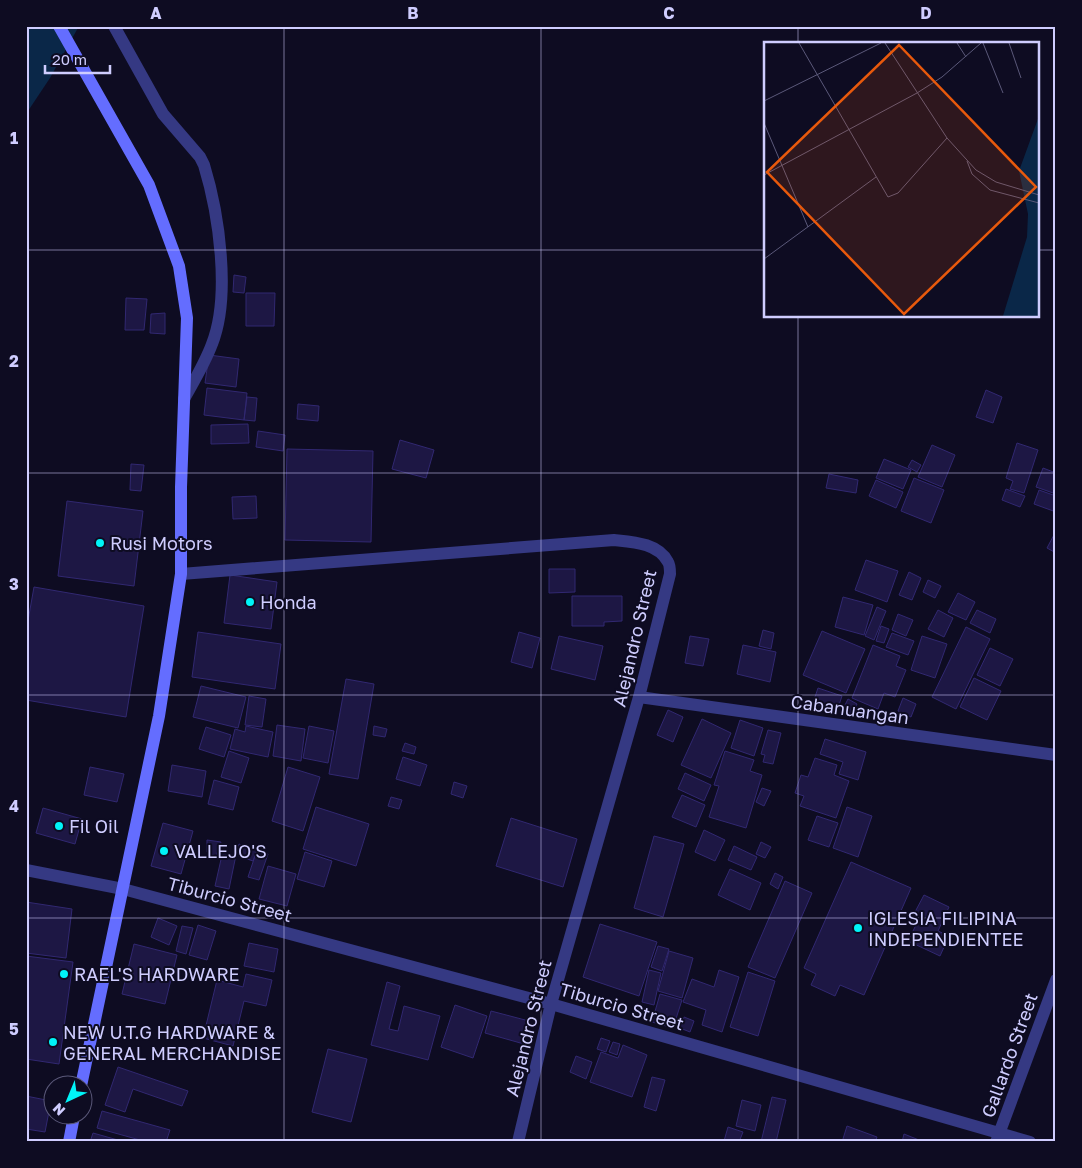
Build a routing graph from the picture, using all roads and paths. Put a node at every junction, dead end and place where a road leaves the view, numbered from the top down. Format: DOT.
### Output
graph roads {
  1 [pos="60,26"];
  2 [pos="114,26"];
  3 [pos="184,399"];
  4 [pos="181,574"];
  5 [pos="639,698"];
  6 [pos="1056,756"];
  7 [pos="26,870"];
  8 [pos="123,889"];
  9 [pos="1056,980"];
  10 [pos="551,1004"];
  11 [pos="83,1076"];
  12 [pos="72,1126"];
  13 [pos="998,1137"];
  14 [pos="69,1142"];
  15 [pos="518,1142"];
  16 [pos="1030,1142"];
  1 -- 3 [label="main road"];
  2 -- 3 [label="street"];
  3 -- 4 [label="main road"];
  4 -- 5 [label="street, Alejandro Street"];
  4 -- 8 [label="main road"];
  5 -- 6 [label="street, Cabanuangan"];
  5 -- 10 [label="street, Alejandro Street"];
  7 -- 8 [label="street, Tiburcio Street"];
  8 -- 10 [label="street, Tiburcio Street"];
  8 -- 11 [label="main road"];
  9 -- 13 [label="street, Gallardo Street"];
  10 -- 13 [label="street, Tiburcio Street"];
  10 -- 15 [label="street, Alejandro Street"];
  12 -- 14 [label="main road"];
  13 -- 16 [label="street, Tiburcio Street"];
}
